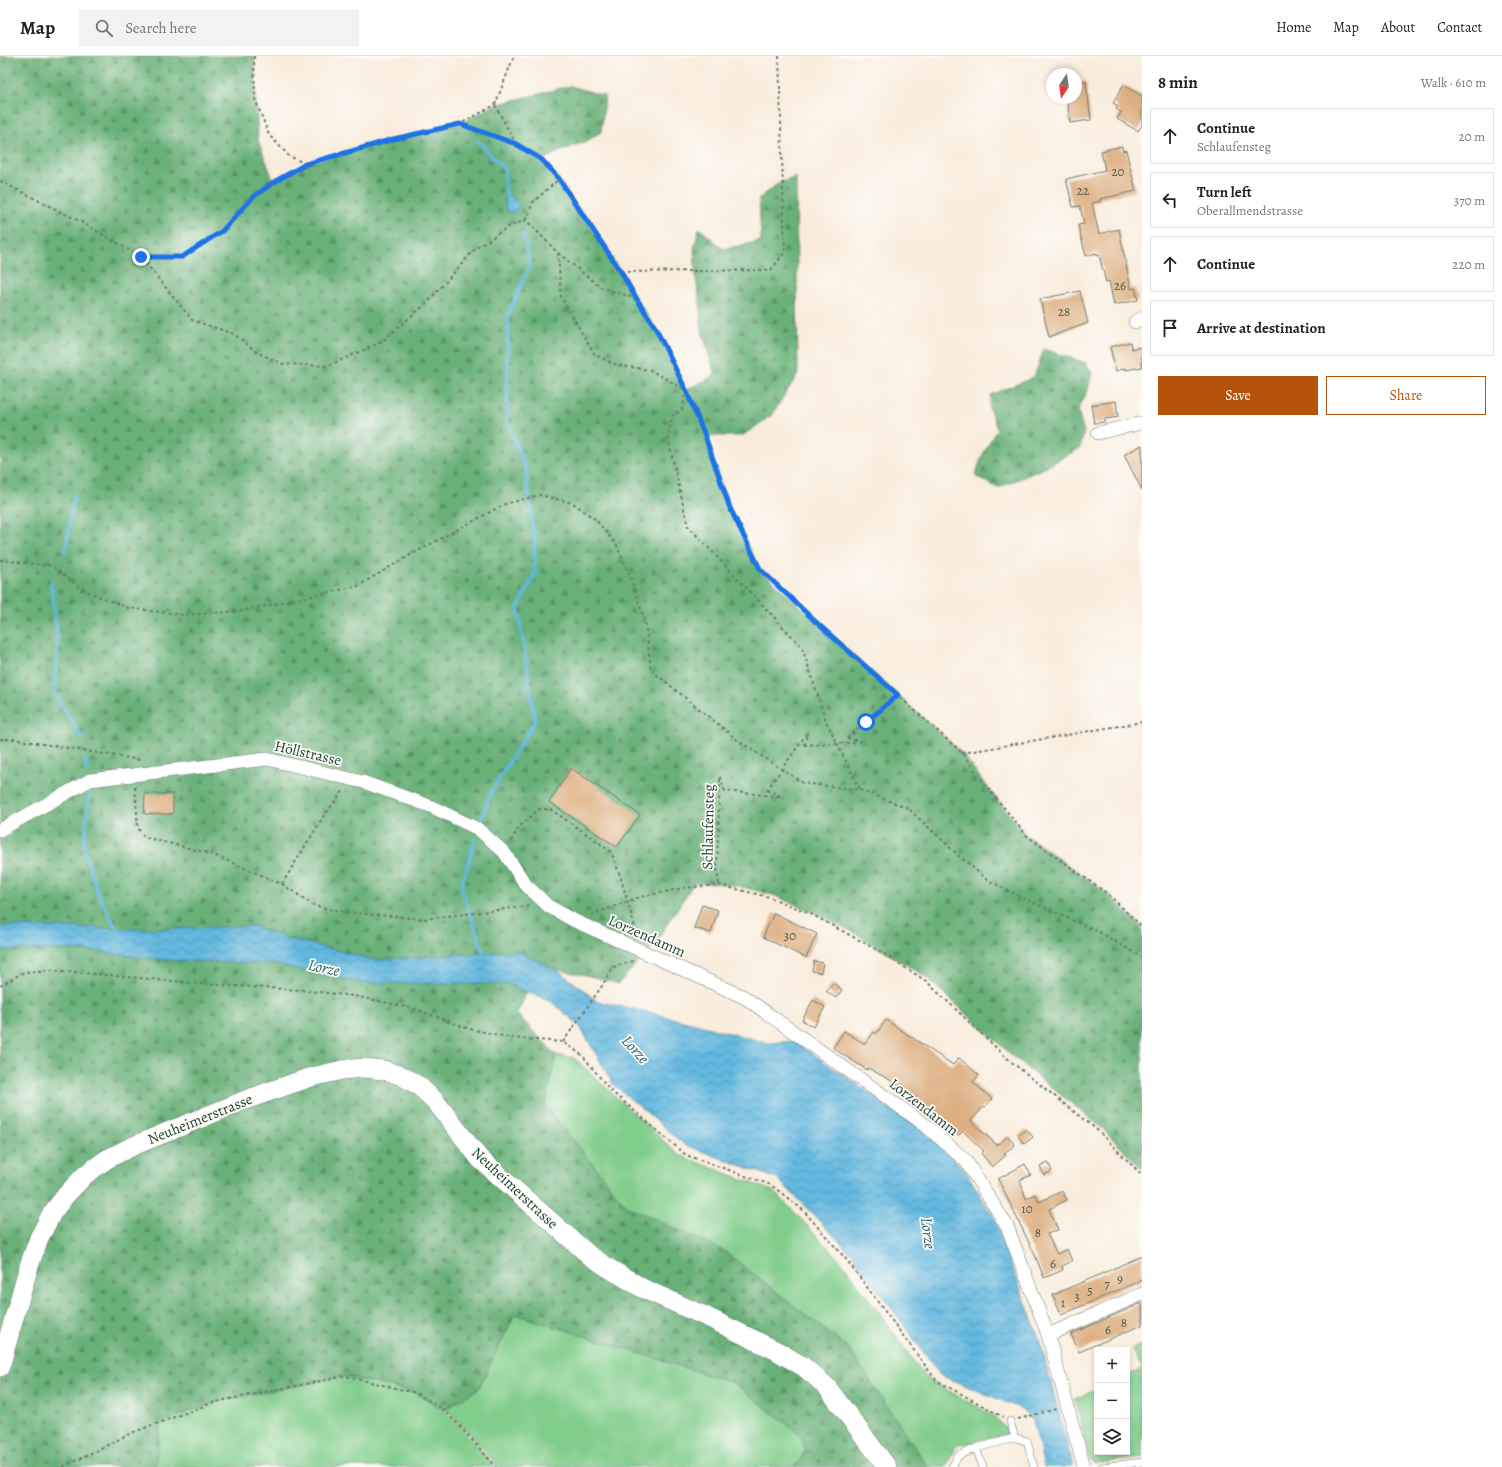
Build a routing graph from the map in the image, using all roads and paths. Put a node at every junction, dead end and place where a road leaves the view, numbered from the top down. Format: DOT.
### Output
graph roads {
  1 [pos="254,56"];
  2 [pos="514,56"];
  3 [pos="779,56"];
  4 [pos="494,105"];
  5 [pos="460,124"];
  6 [pos="516,144"];
  7 [pos="306,164"];
  8 [pos="559,179"];
  9 [pos="0,181"];
  10 [pos="526,220"];
  11 [pos="558,252"];
  12 [pos="141,257"];
  13 [pos="621,272"];
  14 [pos="636,298"];
  15 [pos="686,390"];
  16 [pos="1142,424"];
  17 [pos="1098,433"];
  18 [pos="0,560"];
  19 [pos="898,695"];
  20 [pos="1142,722"];
  21 [pos="0,739"];
  22 [pos="962,752"];
  23 [pos="142,760"];
  24 [pos="134,776"];
  25 [pos="352,780"];
  26 [pos="860,790"];
  27 [pos="0,830"];
  28 [pos="504,852"];
  29 [pos="282,884"];
  30 [pos="719,885"];
  31 [pos="542,900"];
  32 [pos="627,902"];
  33 [pos="575,921"];
  34 [pos="1142,927"];
  35 [pos="1142,957"];
  36 [pos="0,986"];
  37 [pos="602,986"];
  38 [pos="563,1042"];
  39 [pos="1142,1175"];
  40 [pos="1142,1294"];
  41 [pos="1048,1335"];
  42 [pos="0,1367"];
  43 [pos="1067,1406"];
  44 [pos="1010,1421"];
  45 [pos="1015,1438"];
  46 [pos="976,1448"];
  47 [pos="1142,1462"];
  48 [pos="1120,1466"];
  49 [pos="63,1467"];
  50 [pos="496,1467"];
  51 [pos="887,1467"];
  52 [pos="952,1467"];
  53 [pos="983,1467"];
  54 [pos="1034,1467"];
  55 [pos="1084,1467"];
  56 [pos="1102,1467"];
  1 -- 7 [label="path"];
  2 -- 4 [label="path"];
  3 -- 13 [label="path"];
  4 -- 5 [label="path"];
  4 -- 6 [label="path"];
  5 -- 6 [label="path"];
  5 -- 7 [label="path"];
  6 -- 8 [label="path"];
  7 -- 12 [label="path"];
  8 -- 10 [label="path"];
  8 -- 13 [label="path"];
  9 -- 12 [label="path"];
  10 -- 11 [label="path"];
  10 -- 12 [label="path"];
  11 -- 14 [label="path"];
  11 -- 15 [label="path"];
  13 -- 14 [label="path"];
  14 -- 15 [label="path"];
  15 -- 19 [label="path"];
  15 -- 26 [label="path"];
  16 -- 17 [label="street"];
  18 -- 26 [label="path"];
  19 -- 22 [label="path"];
  19 -- 30 [label="path, Schlaufensteg, bridge"];
  20 -- 22 [label="path"];
  21 -- 23 [label="path"];
  22 -- 34 [label="path"];
  24 -- 25 [label="street, Höllstrasse"];
  24 -- 27 [label="street, Höllstrasse"];
  24 -- 29 [label="path"];
  25 -- 28 [label="street, Höllstrasse"];
  25 -- 29 [label="path"];
  26 -- 35 [label="path"];
  28 -- 31 [label="street, Höllstrasse"];
  28 -- 32 [label="path"];
  29 -- 31 [label="path"];
  30 -- 32 [label="path"];
  30 -- 39 [label="path"];
  31 -- 33 [label="street, Höllstrasse"];
  32 -- 33 [label="path"];
  33 -- 41 [label="street, Lorzendamm"];
  36 -- 38 [label="path"];
  37 -- 38 [label="path"];
  38 -- 44 [label="path"];
  40 -- 41 [label="street"];
  41 -- 43 [label="street, Lorzendamm"];
  42 -- 51 [label="street, Neuheimerstrasse"];
  43 -- 44 [label="path"];
  43 -- 55 [label="street, Lorzendamm"];
  44 -- 45 [label="lane"];
  45 -- 46 [label="lane"];
  45 -- 54 [label="lane"];
  46 -- 52 [label="lane"];
  46 -- 53 [label="lane"];
  47 -- 48 [label="lane"];
  48 -- 56 [label="lane"];
  49 -- 50 [label="path"];
}
